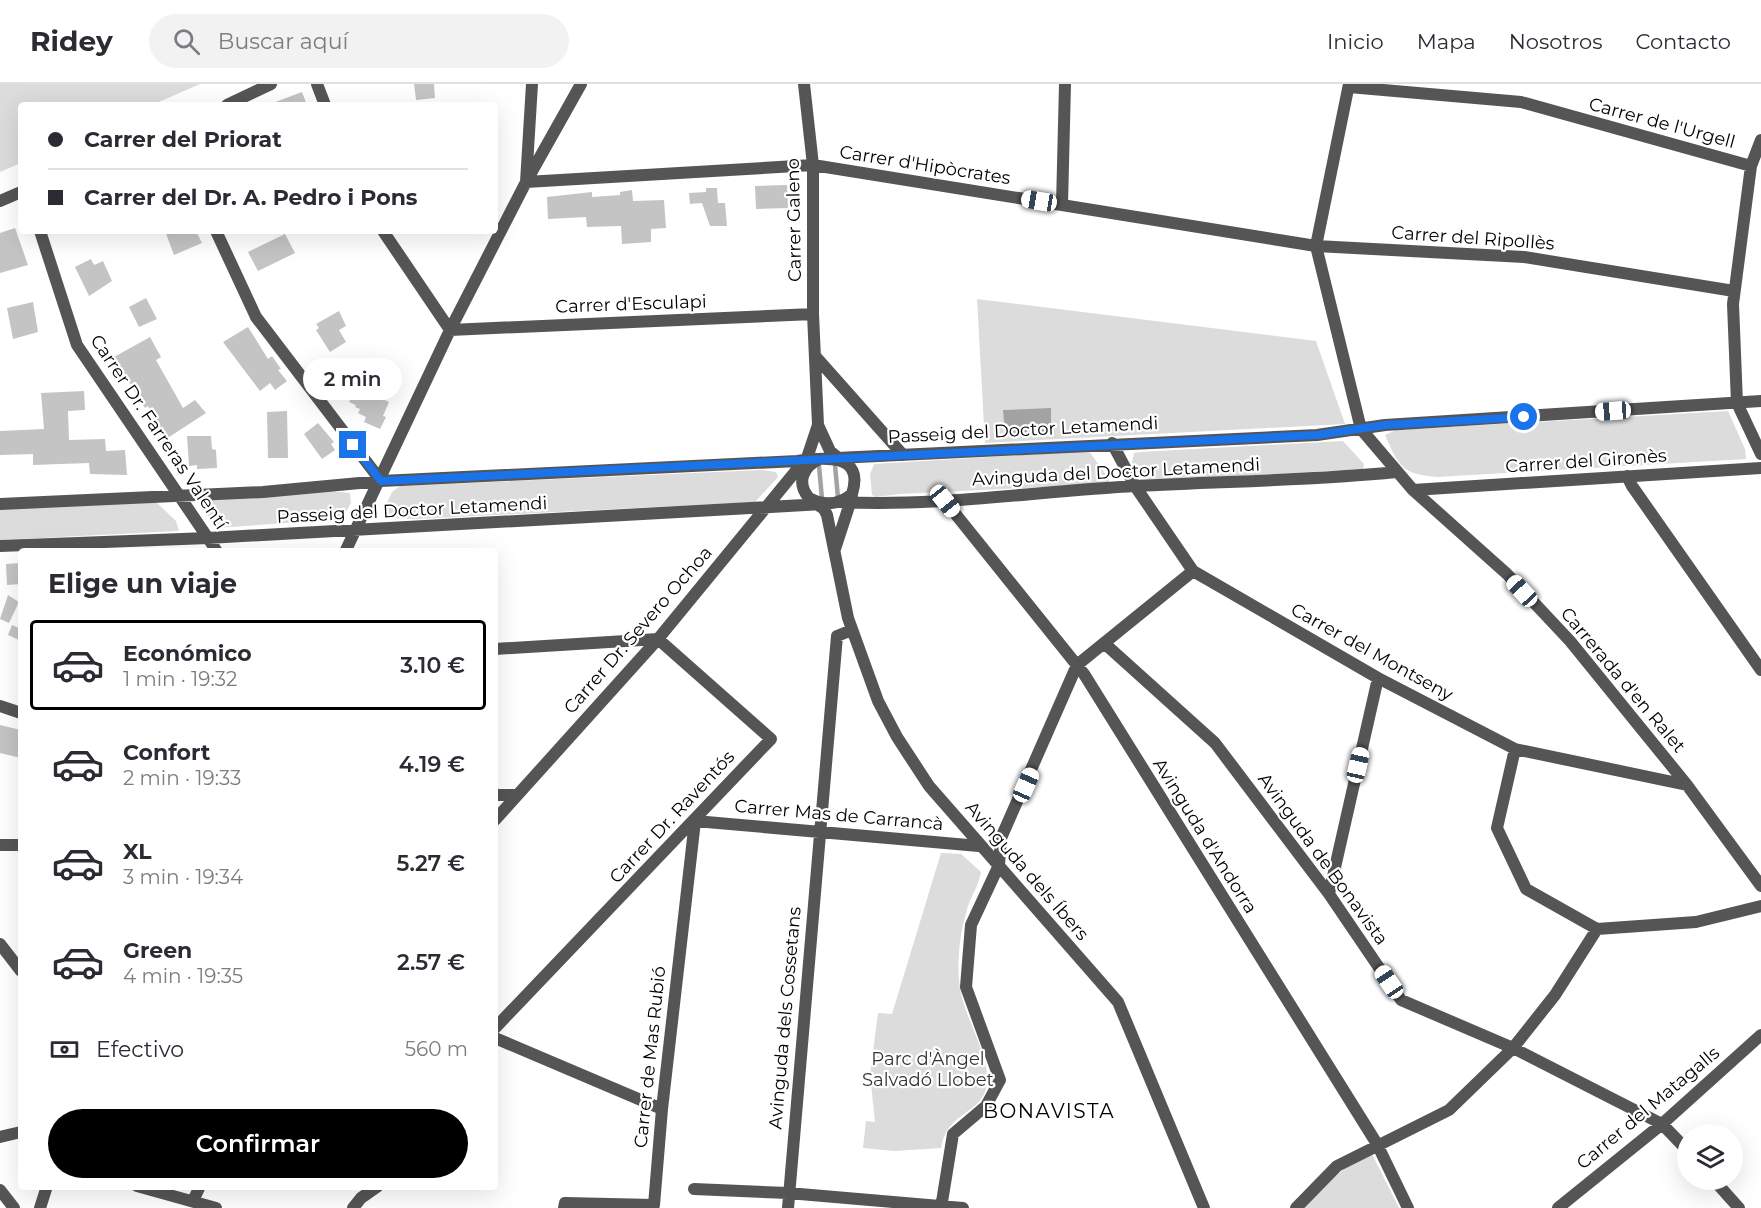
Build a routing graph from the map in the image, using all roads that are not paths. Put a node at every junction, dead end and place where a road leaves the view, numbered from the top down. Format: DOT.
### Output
graph roads {
  1 [pos="271,84"];
  2 [pos="317,84"];
  3 [pos="532,84"];
  4 [pos="581,84"];
  5 [pos="804,84"];
  6 [pos="1065,84"];
  7 [pos="1349,85"];
  8 [pos="233,102"];
  9 [pos="324,102"];
  10 [pos="1761,140"];
  11 [pos="813,165"];
  12 [pos="1751,166"];
  13 [pos="526,182"];
  14 [pos="18,193"];
  15 [pos="0,201"];
  16 [pos="1062,205"];
  17 [pos="41,234"];
  18 [pos="217,234"];
  19 [pos="385,234"];
  20 [pos="1316,246"];
  21 [pos="1734,291"];
  22 [pos="813,314"];
  23 [pos="450,330"];
  24 [pos="816,357"];
  25 [pos="1761,401"];
  26 [pos="1737,403"];
  27 [pos="818,425"];
  28 [pos="1361,429"];
  29 [pos="1112,443"];
  30 [pos="1761,454"];
  31 [pos="903,455"];
  32 [pos="833,459"];
  33 [pos="805,460"];
  34 [pos="1761,468"];
  35 [pos="1395,472"];
  36 [pos="1628,476"];
  37 [pos="802,477"];
  38 [pos="381,481"];
  39 [pos="1135,486"];
  40 [pos="1413,490"];
  41 [pos="178,496"];
  42 [pos="847,500"];
  43 [pos="945,501"];
  44 [pos="817,502"];
  45 [pos="0,504"];
  46 [pos="764,509"];
  47 [pos="357,531"];
  48 [pos="208,538"];
  49 [pos="0,546"];
  50 [pos="215,548"];
  51 [pos="347,548"];
  52 [pos="834,553"];
  53 [pos="1193,571"];
  54 [pos="852,630"];
  55 [pos="658,639"];
  56 [pos="1104,643"];
  57 [pos="498,649"];
  58 [pos="1077,665"];
  59 [pos="1761,670"];
  60 [pos="1378,678"];
  61 [pos="0,706"];
  62 [pos="18,712"];
  63 [pos="1515,749"];
  64 [pos="1687,785"];
  65 [pos="498,795"];
  66 [pos="517,795"];
  67 [pos="498,816"];
  68 [pos="695,820"];
  69 [pos="819,832"];
  70 [pos="0,845"];
  71 [pos="18,845"];
  72 [pos="979,846"];
  73 [pos="999,865"];
  74 [pos="1761,886"];
  75 [pos="1329,894"];
  76 [pos="1761,906"];
  77 [pos="1597,929"];
  78 [pos="0,945"];
  79 [pos="18,967"];
  80 [pos="498,1025"];
  81 [pos="1761,1035"];
  82 [pos="498,1039"];
  83 [pos="1513,1048"];
  84 [pos="662,1109"];
  85 [pos="1662,1124"];
  86 [pos="18,1133"];
  87 [pos="0,1137"];
  88 [pos="1677,1140"];
  89 [pos="1377,1144"];
  90 [pos="694,1189"];
  91 [pos="0,1190"];
  92 [pos="46,1190"];
  93 [pos="152,1190"];
  94 [pos="198,1190"];
  95 [pos="372,1190"];
  96 [pos="1723,1190"];
  97 [pos="788,1193"];
  98 [pos="193,1201"];
  99 [pos="942,1207"];
  100 [pos="14,1208"];
  101 [pos="40,1208"];
  102 [pos="216,1208"];
  103 [pos="353,1208"];
  104 [pos="564,1208"];
  105 [pos="788,1208"];
  106 [pos="963,1208"];
  107 [pos="1204,1208"];
  108 [pos="1296,1208"];
  109 [pos="1408,1208"];
  110 [pos="1558,1208"];
  111 [pos="1739,1208"];
  1 -- 8 [label="street"];
  2 -- 9 [label="street"];
  3 -- 13 [label="street"];
  4 -- 13 [label="street"];
  5 -- 11 [label="street, Carrer Galeno"];
  6 -- 16 [label="street"];
  7 -- 12 [label="street, Carrer de l'Urgell"];
  7 -- 20 [label="street, Carrerada d'en Ralet"];
  10 -- 12 [label="street"];
  11 -- 13 [label="street, Carrer d'Hipòcrates"];
  11 -- 16 [label="street, Carrer d'Hipòcrates"];
  11 -- 22 [label="street, Carrer Galeno"];
  12 -- 21 [label="street"];
  13 -- 23 [label="street"];
  14 -- 15 [label="street"];
  16 -- 20 [label="street, Carrer d'Hipòcrates"];
  17 -- 41 [label="street, Carrer Dr. Farreras Valentí"];
  18 -- 38 [label="street"];
  19 -- 23 [label="street"];
  20 -- 21 [label="street, Carrer del Ripollès"];
  20 -- 28 [label="street, Carrerada d'en Ralet"];
  21 -- 26 [label="street"];
  22 -- 23 [label="street, Carrer d'Esculapi"];
  22 -- 24 [label="street, Carrer Galeno"];
  23 -- 38 [label="street"];
  24 -- 27 [label="street, Carrer Galeno"];
  24 -- 31 [label="street"];
  25 -- 26 [label="street, Passeig del Doctor Letamendi"];
  26 -- 28 [label="street, Passeig del Doctor Letamendi"];
  26 -- 30 [label="street"];
  27 -- 32 [label="street, Carrer Galeno"];
  27 -- 33 [label="street, Carrer Galeno"];
  28 -- 29 [label="street, Passeig del Doctor Letamendi"];
  28 -- 35 [label="street, Carrerada d'en Ralet"];
  29 -- 31 [label="street, Passeig del Doctor Letamendi"];
  29 -- 39 [label="street, Carrer del Montseny"];
  31 -- 32 [label="street, Passeig del Doctor Letamendi"];
  32 -- 33 [label="street, Passeig del Doctor Letamendi"];
  32 -- 37 [label="street"];
  32 -- 42 [label="street"];
  33 -- 37 [label="street, Carrer Galeno"];
  33 -- 38 [label="street, Passeig del Doctor Letamendi"];
  33 -- 46 [label="street, Carrer Dr. Severo Ochoa"];
  34 -- 36 [label="street, Carrer del Gironès"];
  35 -- 39 [label="street, Avinguda del Doctor Letamendi"];
  35 -- 40 [label="street, Carrerada d'en Ralet"];
  36 -- 40 [label="street, Carrer del Gironès"];
  36 -- 59 [label="street"];
  37 -- 44 [label="street"];
  38 -- 41 [label="street, Passeig del Doctor Letamendi"];
  38 -- 47 [label="street"];
  39 -- 43 [label="street, Avinguda del Doctor Letamendi"];
  39 -- 53 [label="street, Carrer del Montseny"];
  40 -- 64 [label="street, Carrerada d'en Ralet"];
  41 -- 45 [label="street, Passeig del Doctor Letamendi"];
  41 -- 48 [label="street, Carrer Dr. Farreras Valentí"];
  42 -- 43 [label="street, Avinguda del Doctor Letamendi"];
  42 -- 44 [label="street"];
  42 -- 52 [label="street"];
  43 -- 58 [label="street, Avinguda d'Andorra"];
  44 -- 46 [label="street, Passeig del Doctor Letamendi"];
  44 -- 52 [label="street, Avinguda dels Íbers"];
  46 -- 47 [label="street, Passeig del Doctor Letamendi"];
  46 -- 55 [label="street, Carrer Dr. Severo Ochoa"];
  47 -- 48 [label="street, Passeig del Doctor Letamendi"];
  47 -- 51 [label="street"];
  48 -- 49 [label="street, Passeig del Doctor Letamendi"];
  48 -- 50 [label="street, Carrer Dr. Farreras Valentí"];
  52 -- 54 [label="street, Avinguda dels Íbers"];
  53 -- 56 [label="street"];
  53 -- 60 [label="street, Carrer del Montseny"];
  54 -- 69 [label="street, Avinguda dels Cossetans"];
  54 -- 72 [label="street, Avinguda dels Íbers"];
  55 -- 57 [label="street"];
  55 -- 66 [label="street, Carrer Dr. Severo Ochoa"];
  55 -- 68 [label="street, Carrer Dr. Raventós"];
  56 -- 58 [label="street"];
  56 -- 75 [label="street, Avinguda de Bonavista"];
  58 -- 73 [label="street"];
  58 -- 89 [label="street, Avinguda d'Andorra"];
  60 -- 63 [label="street, Carrer del Montseny"];
  60 -- 75 [label="street"];
  61 -- 62 [label="street"];
  63 -- 64 [label="street, Carrer del Montseny"];
  63 -- 77 [label="street"];
  64 -- 74 [label="street, Carrerada d'en Ralet"];
  65 -- 66 [label="street"];
  66 -- 67 [label="street, Carrer Dr. Severo Ochoa"];
  68 -- 69 [label="street, Carrer Mas de Carrancà"];
  68 -- 80 [label="street, Carrer Dr. Raventós"];
  68 -- 84 [label="street, Carrer de Mas Rubió"];
  69 -- 72 [label="street, Carrer Mas de Carrancà"];
  69 -- 97 [label="street, Avinguda dels Cossetans"];
  70 -- 71 [label="street"];
  72 -- 73 [label="street, Avinguda dels Íbers"];
  73 -- 99 [label="street"];
  73 -- 107 [label="street, Avinguda dels Íbers"];
  75 -- 83 [label="street, Avinguda de Bonavista"];
  76 -- 77 [label="street"];
  77 -- 83 [label="street"];
  78 -- 79 [label="street"];
  81 -- 85 [label="street, Carrer del Matagalls"];
  82 -- 84 [label="street"];
  83 -- 85 [label="street, Avinguda de Bonavista"];
  83 -- 89 [label="street"];
  84 -- 104 [label="street, Carrer de Mas Rubió"];
  85 -- 88 [label="street, Avinguda de Bonavista"];
  85 -- 110 [label="street, Carrer del Matagalls"];
  86 -- 87 [label="street"];
  89 -- 108 [label="street"];
  89 -- 109 [label="street, Avinguda d'Andorra"];
  90 -- 97 [label="street"];
  91 -- 100 [label="street"];
  92 -- 101 [label="street"];
  93 -- 98 [label="street"];
  94 -- 98 [label="street"];
  95 -- 103 [label="street"];
  96 -- 111 [label="street"];
  97 -- 99 [label="street"];
  97 -- 105 [label="street, Avinguda dels Cossetans"];
  98 -- 102 [label="street"];
  99 -- 106 [label="street"];
}
